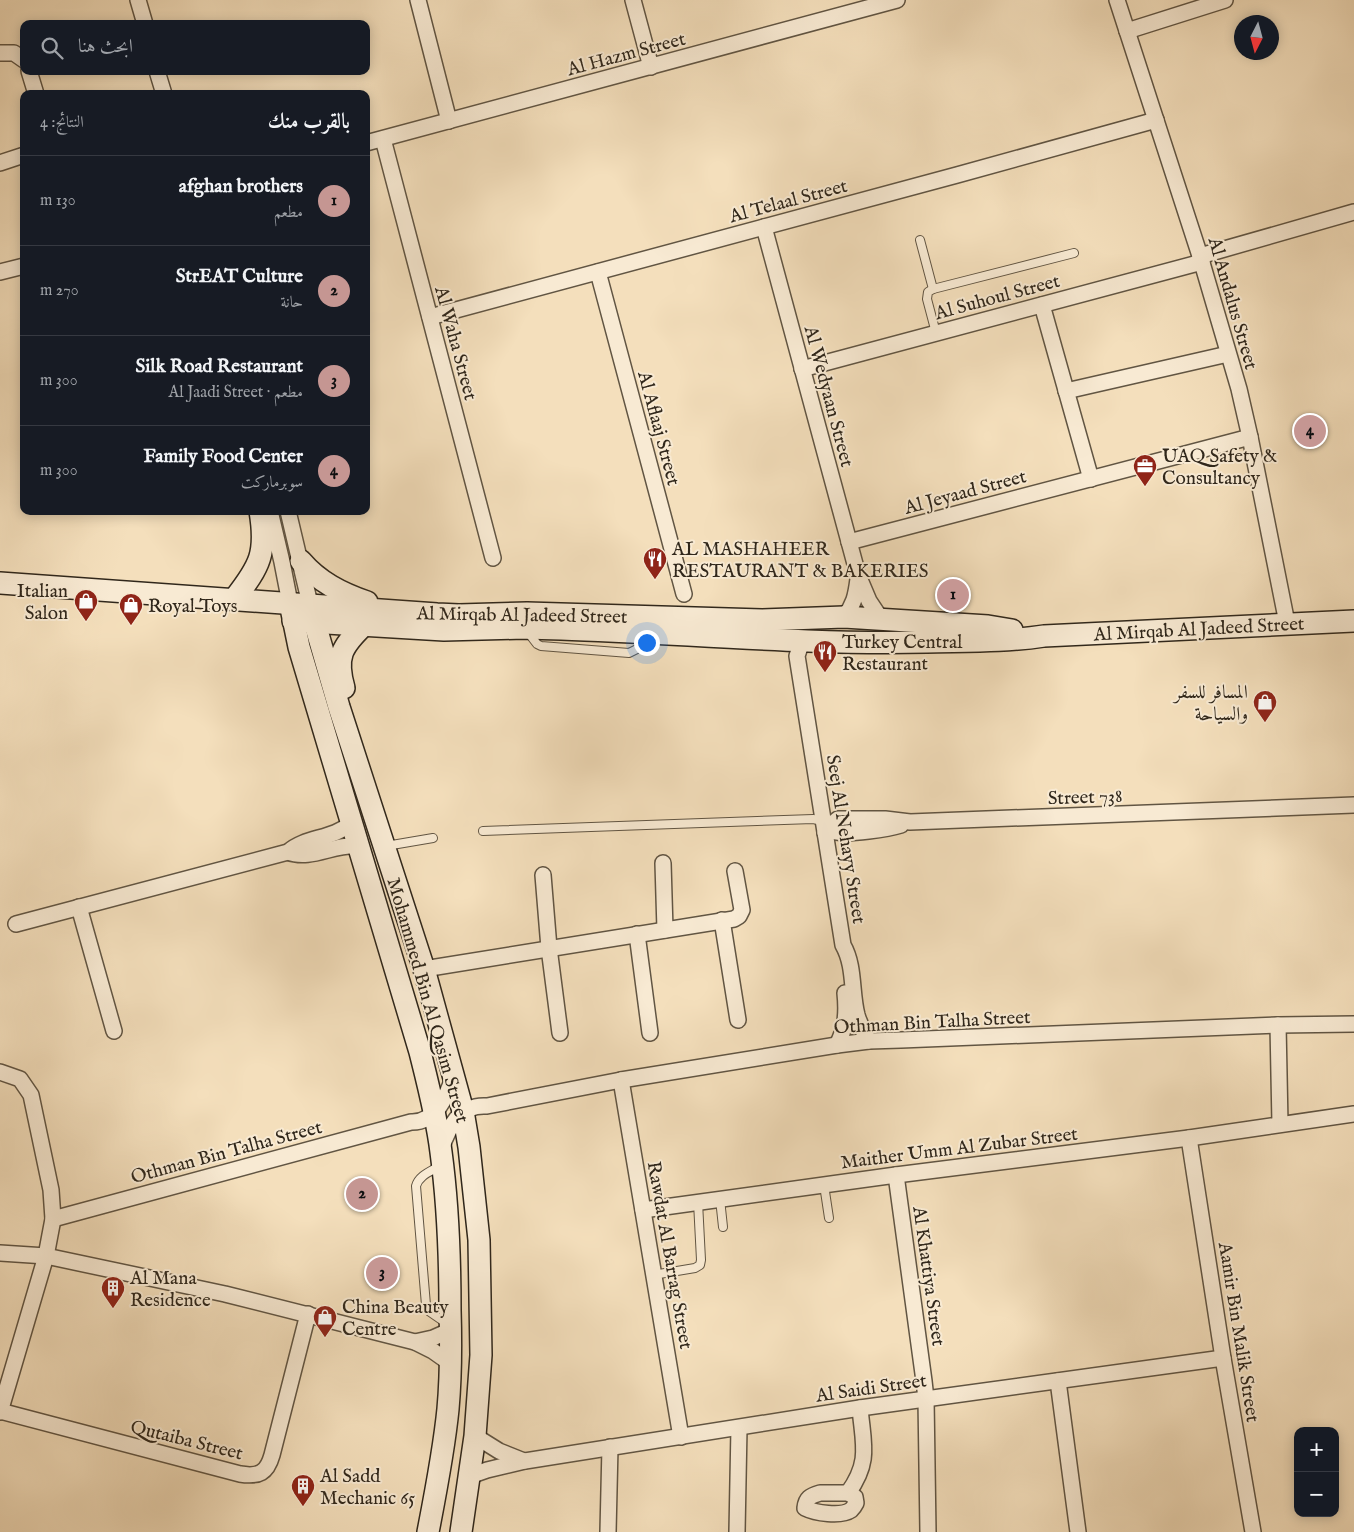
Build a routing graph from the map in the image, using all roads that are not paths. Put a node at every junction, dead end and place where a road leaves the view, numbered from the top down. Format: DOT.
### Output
graph roads {
  1 [pos="138,0"];
  2 [pos="418,0"];
  3 [pos="633,0"];
  4 [pos="897,0"];
  5 [pos="1117,0"];
  6 [pos="1225,0"];
  7 [pos="880,2"];
  8 [pos="842,7"];
  9 [pos="144,20"];
  10 [pos="1127,32"];
  11 [pos="0,52"];
  12 [pos="20,57"];
  13 [pos="650,67"];
  14 [pos="30,75"];
  15 [pos="159,75"];
  16 [pos="35,90"];
  17 [pos="163,90"];
  18 [pos="1156,120"];
  19 [pos="449,121"];
  20 [pos="383,139"];
  21 [pos="370,142"];
  22 [pos="20,156"];
  23 [pos="0,163"];
  24 [pos="1354,212"];
  25 [pos="764,227"];
  26 [pos="920,240"];
  27 [pos="1074,254"];
  28 [pos="1201,259"];
  29 [pos="20,267"];
  30 [pos="0,272"];
  31 [pos="598,272"];
  32 [pos="933,289"];
  33 [pos="1042,305"];
  34 [pos="430,317"];
  35 [pos="936,333"];
  36 [pos="1228,354"];
  37 [pos="802,369"];
  38 [pos="1066,391"];
  39 [pos="1250,437"];
  40 [pos="1091,479"];
  41 [pos="261,515"];
  42 [pos="271,515"];
  43 [pos="289,515"];
  44 [pos="849,542"];
  45 [pos="492,558"];
  46 [pos="301,561"];
  47 [pos="858,575"];
  48 [pos="0,583"];
  49 [pos="684,594"];
  50 [pos="235,598"];
  51 [pos="388,610"];
  52 [pos="302,613"];
  53 [pos="844,617"];
  54 [pos="881,619"];
  55 [pos="1354,621"];
  56 [pos="922,622"];
  57 [pos="1287,623"];
  58 [pos="364,625"];
  59 [pos="1044,636"];
  60 [pos="802,641"];
  61 [pos="352,748"];
  62 [pos="1354,805"];
  63 [pos="351,823"];
  64 [pos="826,828"];
  65 [pos="483,831"];
  66 [pos="434,840"];
  67 [pos="359,846"];
  68 [pos="386,849"];
  69 [pos="288,852"];
  70 [pos="663,863"];
  71 [pos="735,871"];
  72 [pos="543,875"];
  73 [pos="79,908"];
  74 [pos="722,920"];
  75 [pos="16,924"];
  76 [pos="665,930"];
  77 [pos="637,934"];
  78 [pos="843,945"];
  79 [pos="549,948"];
  80 [pos="424,969"];
  81 [pos="738,1020"];
  82 [pos="1354,1024"];
  83 [pos="1278,1026"];
  84 [pos="114,1032"];
  85 [pos="560,1033"];
  86 [pos="650,1033"];
  87 [pos="869,1041"];
  88 [pos="837,1045"];
  89 [pos="0,1072"];
  90 [pos="454,1075"];
  91 [pos="621,1080"];
  92 [pos="432,1104"];
  93 [pos="486,1106"];
  94 [pos="463,1111"];
  95 [pos="1354,1114"];
  96 [pos="1280,1124"];
  97 [pos="468,1136"];
  98 [pos="1189,1138"];
  99 [pos="442,1156"];
  100 [pos="896,1174"];
  101 [pos="824,1185"];
  102 [pos="720,1199"];
  103 [pos="698,1202"];
  104 [pos="643,1210"];
  105 [pos="52,1218"];
  106 [pos="829,1218"];
  107 [pos="723,1227"];
  108 [pos="0,1253"];
  109 [pos="46,1256"];
  110 [pos="654,1275"];
  111 [pos="308,1314"];
  112 [pos="451,1328"];
  113 [pos="414,1342"];
  114 [pos="1224,1358"];
  115 [pos="450,1364"];
  116 [pos="1058,1381"];
  117 [pos="926,1399"];
  118 [pos="860,1408"];
  119 [pos="0,1411"];
  120 [pos="739,1428"];
  121 [pos="475,1436"];
  122 [pos="681,1436"];
  123 [pos="610,1447"];
  124 [pos="525,1461"];
  125 [pos="470,1476"];
  126 [pos="848,1493"];
  127 [pos="428,1532"];
  128 [pos="461,1532"];
  129 [pos="608,1532"];
  130 [pos="737,1532"];
  131 [pos="928,1532"];
  132 [pos="1078,1532"];
  133 [pos="1253,1532"];
  1 -- 9 [label="street"];
  2 -- 19 [label="street"];
  3 -- 13 [label="street"];
  4 -- 7 [label="street, Al Hazm Street"];
  5 -- 10 [label="street, Al Andalus Street"];
  6 -- 10 [label="street"];
  7 -- 8 [label="street, Al Hazm Street"];
  8 -- 13 [label="street, Al Hazm Street"];
  10 -- 18 [label="street, Al Andalus Street"];
  11 -- 12 [label="street"];
  13 -- 19 [label="street, Al Hazm Street"];
  14 -- 16 [label="street"];
  15 -- 17 [label="street"];
  18 -- 25 [label="street, Al Telaal Street"];
  18 -- 28 [label="street, Al Andalus Street"];
  19 -- 20 [label="street, Al Hazm Street"];
  20 -- 21 [label="street, Al Hazm Street"];
  20 -- 34 [label="street, Al Waha Street"];
  22 -- 23 [label="street"];
  24 -- 28 [label="street, Al Suhoul Street"];
  25 -- 31 [label="street, Al Telaal Street"];
  25 -- 37 [label="street, Al Wedyaan Street"];
  26 -- 32 [label="lane"];
  27 -- 32 [label="lane"];
  28 -- 33 [label="street, Al Suhoul Street"];
  28 -- 36 [label="street, Al Andalus Street"];
  29 -- 30 [label="street"];
  31 -- 34 [label="street, Al Telaal Street"];
  31 -- 49 [label="street, Al Aflaaj Street"];
  32 -- 35 [label="lane"];
  33 -- 35 [label="street, Al Suhoul Street"];
  33 -- 38 [label="street"];
  34 -- 45 [label="street, Al Waha Street"];
  35 -- 37 [label="street, Al Suhoul Street"];
  36 -- 38 [label="street"];
  36 -- 39 [label="street, Al Andalus Street"];
  37 -- 44 [label="street, Al Wedyaan Street"];
  38 -- 40 [label="street"];
  39 -- 40 [label="street, Al Jeyaad Street"];
  39 -- 57 [label="street, Al Andalus Street"];
  40 -- 44 [label="street, Al Jeyaad Street"];
  41 -- 50 [label="street"];
  42 -- 52 [label="street, Mohammed Bin Al Qasim Street"];
  43 -- 46 [label="street, Mohammed Bin Al Qasim Street"];
  44 -- 47 [label="street, Al Wedyaan Street"];
  46 -- 51 [label="street"];
  46 -- 52 [label="street, Mohammed Bin Al Qasim Street"];
  47 -- 53 [label="street, Al Wedyaan Street"];
  47 -- 54 [label="street, Al Wedyaan Street"];
  48 -- 50 [label="street, Al Mirqab Al Jadeed Street"];
  50 -- 52 [label="street, Al Mirqab Al Jadeed Street"];
  51 -- 52 [label="street, Al Mirqab Al Jadeed Street"];
  51 -- 53 [label="street, Al Mirqab Al Jadeed Street"];
  52 -- 58 [label="street, Al Mirqab Al Jadeed Street"];
  52 -- 61 [label="street, Mohammed Bin Al Qasim Street"];
  52 -- 63 [label="street, Mohammed Bin Al Qasim Street"];
  53 -- 54 [label="street, Al Mirqab Al Jadeed Street"];
  54 -- 56 [label="street, Al Mirqab Al Jadeed Street"];
  55 -- 57 [label="street, Al Mirqab Al Jadeed Street"];
  56 -- 59 [label="street, Al Mirqab Al Jadeed Street"];
  56 -- 60 [label="street"];
  57 -- 59 [label="street, Al Mirqab Al Jadeed Street"];
  58 -- 60 [label="street, Al Mirqab Al Jadeed Street"];
  58 -- 61 [label="street"];
  59 -- 60 [label="street, Al Mirqab Al Jadeed Street"];
  60 -- 64 [label="street, Seej Al Nehayy Street"];
  61 -- 68 [label="street, Mohammed Bin Al Qasim Street"];
  62 -- 64 [label="street, Street 738"];
  63 -- 67 [label="street, Mohammed Bin Al Qasim Street"];
  63 -- 69 [label="street"];
  64 -- 65 [label="lane"];
  64 -- 78 [label="street, Seej Al Nehayy Street"];
  66 -- 68 [label="lane"];
  67 -- 69 [label="street"];
  67 -- 92 [label="street, Mohammed Bin Al Qasim Street"];
  68 -- 80 [label="street, Mohammed Bin Al Qasim Street"];
  69 -- 73 [label="street"];
  70 -- 76 [label="street"];
  71 -- 74 [label="street"];
  72 -- 79 [label="street"];
  73 -- 75 [label="street"];
  73 -- 84 [label="street"];
  74 -- 76 [label="street"];
  74 -- 81 [label="street"];
  76 -- 77 [label="street"];
  77 -- 79 [label="street"];
  77 -- 86 [label="street"];
  78 -- 87 [label="street, Seej Al Nehayy Street"];
  78 -- 88 [label="street"];
  79 -- 80 [label="street"];
  79 -- 85 [label="street"];
  80 -- 90 [label="street, Mohammed Bin Al Qasim Street"];
  82 -- 83 [label="street, Othman Bin Talha Street"];
  83 -- 87 [label="street, Othman Bin Talha Street"];
  83 -- 96 [label="street"];
  87 -- 88 [label="street, Othman Bin Talha Street"];
  88 -- 91 [label="street, Othman Bin Talha Street"];
  89 -- 105 [label="street"];
  90 -- 92 [label="street, Othman Bin Talha Street"];
  90 -- 94 [label="street, Mohammed Bin Al Qasim Street"];
  91 -- 93 [label="street, Othman Bin Talha Street"];
  91 -- 104 [label="street, Rawdat Al Barrag Street"];
  92 -- 99 [label="street, Mohammed Bin Al Qasim Street"];
  92 -- 105 [label="street, Othman Bin Talha Street"];
  93 -- 94 [label="street, Othman Bin Talha Street"];
  93 -- 97 [label="street"];
  94 -- 97 [label="street, Mohammed Bin Al Qasim Street"];
  94 -- 99 [label="street"];
  95 -- 96 [label="street, Maither Umm Al Zubar Street"];
  96 -- 98 [label="street, Maither Umm Al Zubar Street"];
  97 -- 121 [label="street, Mohammed Bin Al Qasim Street"];
  98 -- 100 [label="street, Maither Umm Al Zubar Street"];
  98 -- 114 [label="street, Aamir Bin Malik Street"];
  99 -- 112 [label="street, Mohammed Bin Al Qasim Street"];
  99 -- 112 [label="lane"];
  100 -- 101 [label="street, Maither Umm Al Zubar Street"];
  100 -- 117 [label="street, Al Khattiya Street"];
  101 -- 102 [label="street, Maither Umm Al Zubar Street"];
  101 -- 106 [label="lane"];
  102 -- 103 [label="street, Maither Umm Al Zubar Street"];
  102 -- 107 [label="lane"];
  103 -- 104 [label="street, Maither Umm Al Zubar Street"];
  103 -- 110 [label="lane"];
  104 -- 110 [label="street, Rawdat Al Barrag Street"];
  105 -- 109 [label="street"];
  108 -- 109 [label="street"];
  109 -- 111 [label="street"];
  109 -- 119 [label="street"];
  110 -- 122 [label="street, Rawdat Al Barrag Street"];
  111 -- 113 [label="street"];
  111 -- 119 [label="street, Qutaiba Street"];
  112 -- 113 [label="street"];
  112 -- 115 [label="street, Mohammed Bin Al Qasim Street"];
  113 -- 115 [label="street"];
  114 -- 116 [label="street, Al Saidi Street"];
  114 -- 133 [label="street, Aamir Bin Malik Street"];
  115 -- 127 [label="street, Mohammed Bin Al Qasim Street"];
  116 -- 117 [label="street, Al Saidi Street"];
  116 -- 132 [label="street"];
  117 -- 118 [label="street, Al Saidi Street"];
  117 -- 131 [label="street, Al Khattiya Street"];
  118 -- 120 [label="street, Al Saidi Street"];
  118 -- 126 [label="street"];
  120 -- 122 [label="street, Al Saidi Street"];
  120 -- 130 [label="street"];
  121 -- 124 [label="street"];
  121 -- 125 [label="street, Mohammed Bin Al Qasim Street"];
  122 -- 123 [label="street, Al Saidi Street"];
  123 -- 124 [label="street, Al Saidi Street"];
  123 -- 129 [label="street"];
  124 -- 125 [label="street, Al Saidi Street"];
  125 -- 128 [label="street, Mohammed Bin Al Qasim Street"];
}
